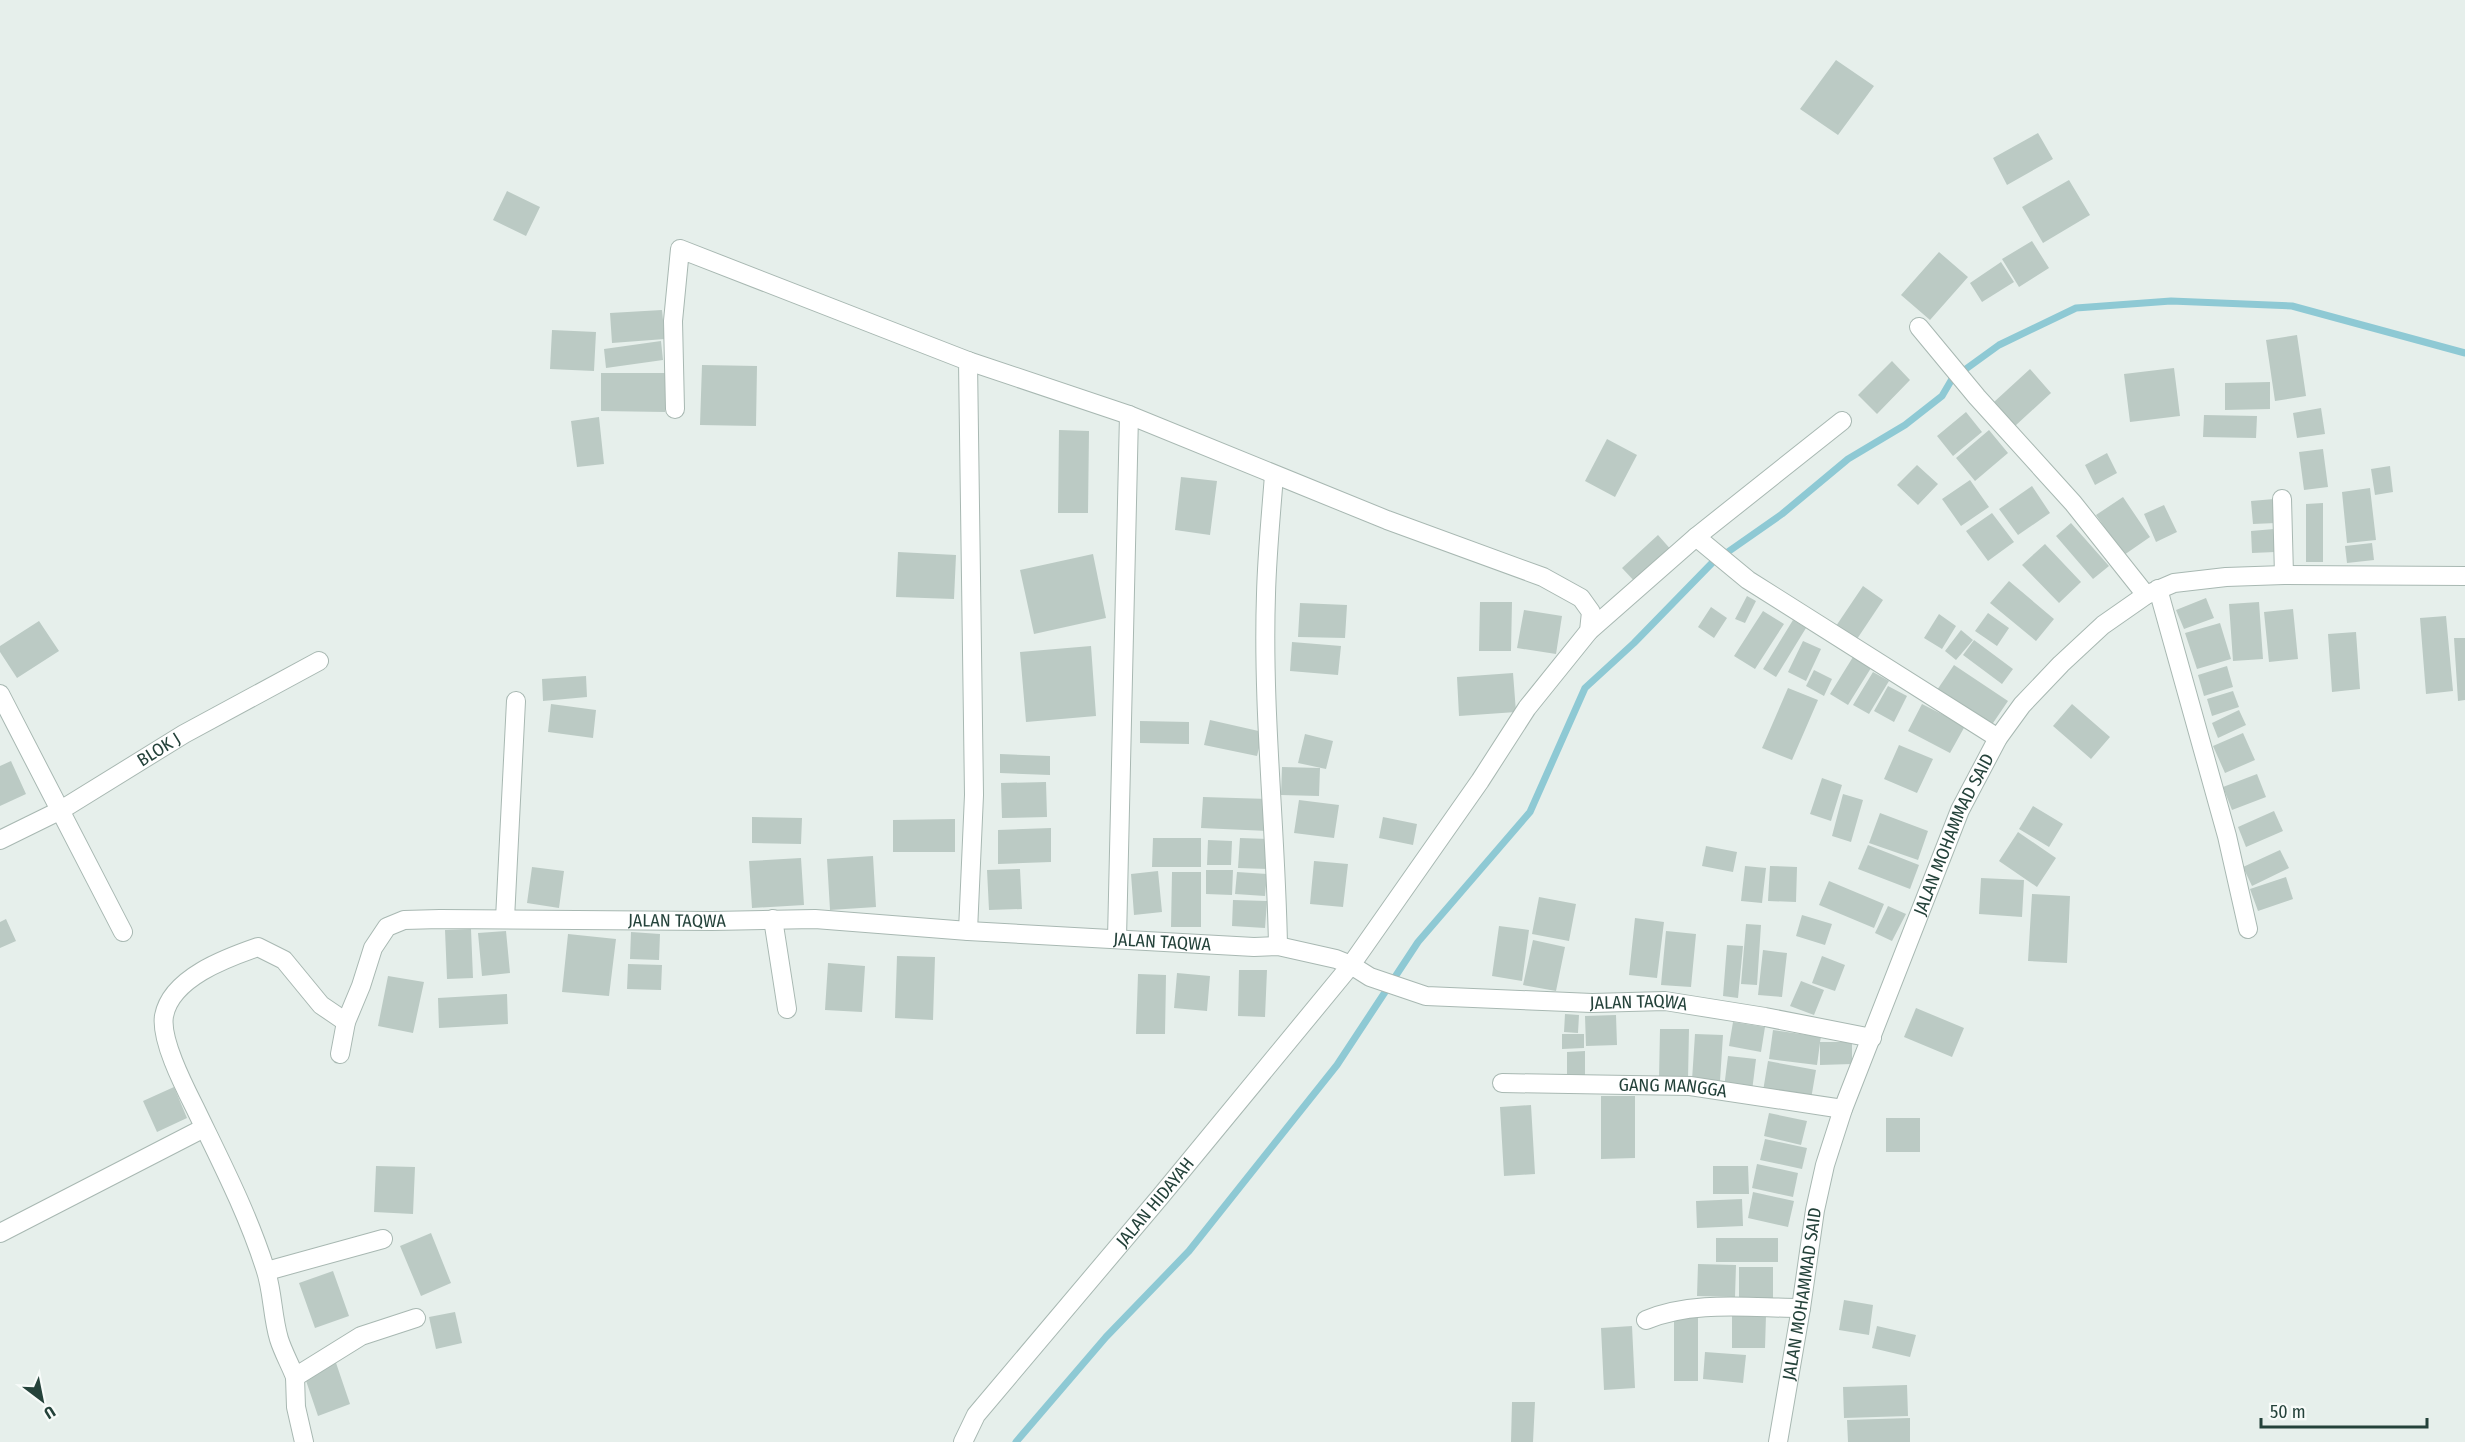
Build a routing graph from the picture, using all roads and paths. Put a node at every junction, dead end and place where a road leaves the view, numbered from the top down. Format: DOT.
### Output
graph roads {
  1 [pos="1919,327"];
  2 [pos="968,361"];
  3 [pos="675,409"];
  4 [pos="1129,416"];
  5 [pos="1842,421"];
  6 [pos="1274,475"];
  7 [pos="2282,499"];
  8 [pos="1703,543"];
  9 [pos="2284,575"];
  10 [pos="2465,576"];
  11 [pos="2152,592"];
  12 [pos="1589,631"];
  13 [pos="319,661"];
  14 [pos="0,694"];
  15 [pos="516,701"];
  16 [pos="1998,738"];
  17 [pos="62,810"];
  18 [pos="0,840"];
  19 [pos="505,919"];
  20 [pos="773,919"];
  21 [pos="2248,929"];
  22 [pos="968,931"];
  23 [pos="123,932"];
  24 [pos="1117,939"];
  25 [pos="1278,946"];
  26 [pos="1351,965"];
  27 [pos="787,1009"];
  28 [pos="346,1022"];
  29 [pos="1872,1038"];
  30 [pos="340,1054"];
  31 [pos="1502,1083"];
  32 [pos="1843,1109"];
  33 [pos="204,1128"];
  34 [pos="0,1233"];
  35 [pos="383,1239"];
  36 [pos="267,1271"];
  37 [pos="1801,1308"];
  38 [pos="416,1318"];
  39 [pos="1646,1320"];
  40 [pos="295,1377"];
  41 [pos="304,1442"];
  42 [pos="963,1442"];
  43 [pos="1770,1442"];
  44 [pos="1778,1442"];
  1 -- 11 [label="street"];
  2 -- 3 [label="street"];
  2 -- 4 [label="street"];
  2 -- 22 [label="street"];
  4 -- 6 [label="street"];
  4 -- 24 [label="street"];
  5 -- 8 [label="street, JALAN HIDAYAH"];
  6 -- 12 [label="street"];
  6 -- 25 [label="street"];
  7 -- 9 [label="street"];
  8 -- 12 [label="street, JALAN HIDAYAH"];
  8 -- 16 [label="street"];
  9 -- 10 [label="street, JALAN MOHAMMAD SAID"];
  9 -- 11 [label="street, JALAN MOHAMMAD SAID"];
  11 -- 16 [label="street, JALAN MOHAMMAD SAID"];
  11 -- 21 [label="street"];
  12 -- 26 [label="street, JALAN HIDAYAH"];
  13 -- 17 [label="street, BLOK J"];
  14 -- 17 [label="street"];
  15 -- 19 [label="street"];
  16 -- 29 [label="street, JALAN MOHAMMAD SAID"];
  17 -- 18 [label="street, BLOK J"];
  17 -- 23 [label="street"];
  19 -- 20 [label="street, JALAN TAQWA"];
  19 -- 28 [label="street, JALAN TAQWA"];
  20 -- 22 [label="street, JALAN TAQWA"];
  20 -- 27 [label="street"];
  22 -- 24 [label="street, JALAN TAQWA"];
  24 -- 25 [label="street, JALAN TAQWA"];
  25 -- 26 [label="street, JALAN TAQWA"];
  26 -- 29 [label="street, JALAN TAQWA"];
  26 -- 42 [label="street, JALAN HIDAYAH"];
  28 -- 30 [label="street, JALAN TAQWA"];
  28 -- 33 [label="street"];
  29 -- 32 [label="street, JALAN MOHAMMAD SAID"];
  31 -- 32 [label="street, GANG MANGGA"];
  32 -- 37 [label="street, JALAN MOHAMMAD SAID"];
  33 -- 34 [label="street"];
  33 -- 36 [label="street"];
  35 -- 36 [label="street"];
  36 -- 40 [label="street"];
  37 -- 39 [label="street"];
  37 -- 44 [label="street, JALAN MOHAMMAD SAID"];
  38 -- 40 [label="street"];
  40 -- 41 [label="street"];
  43 -- 44 [label="street"];
}
